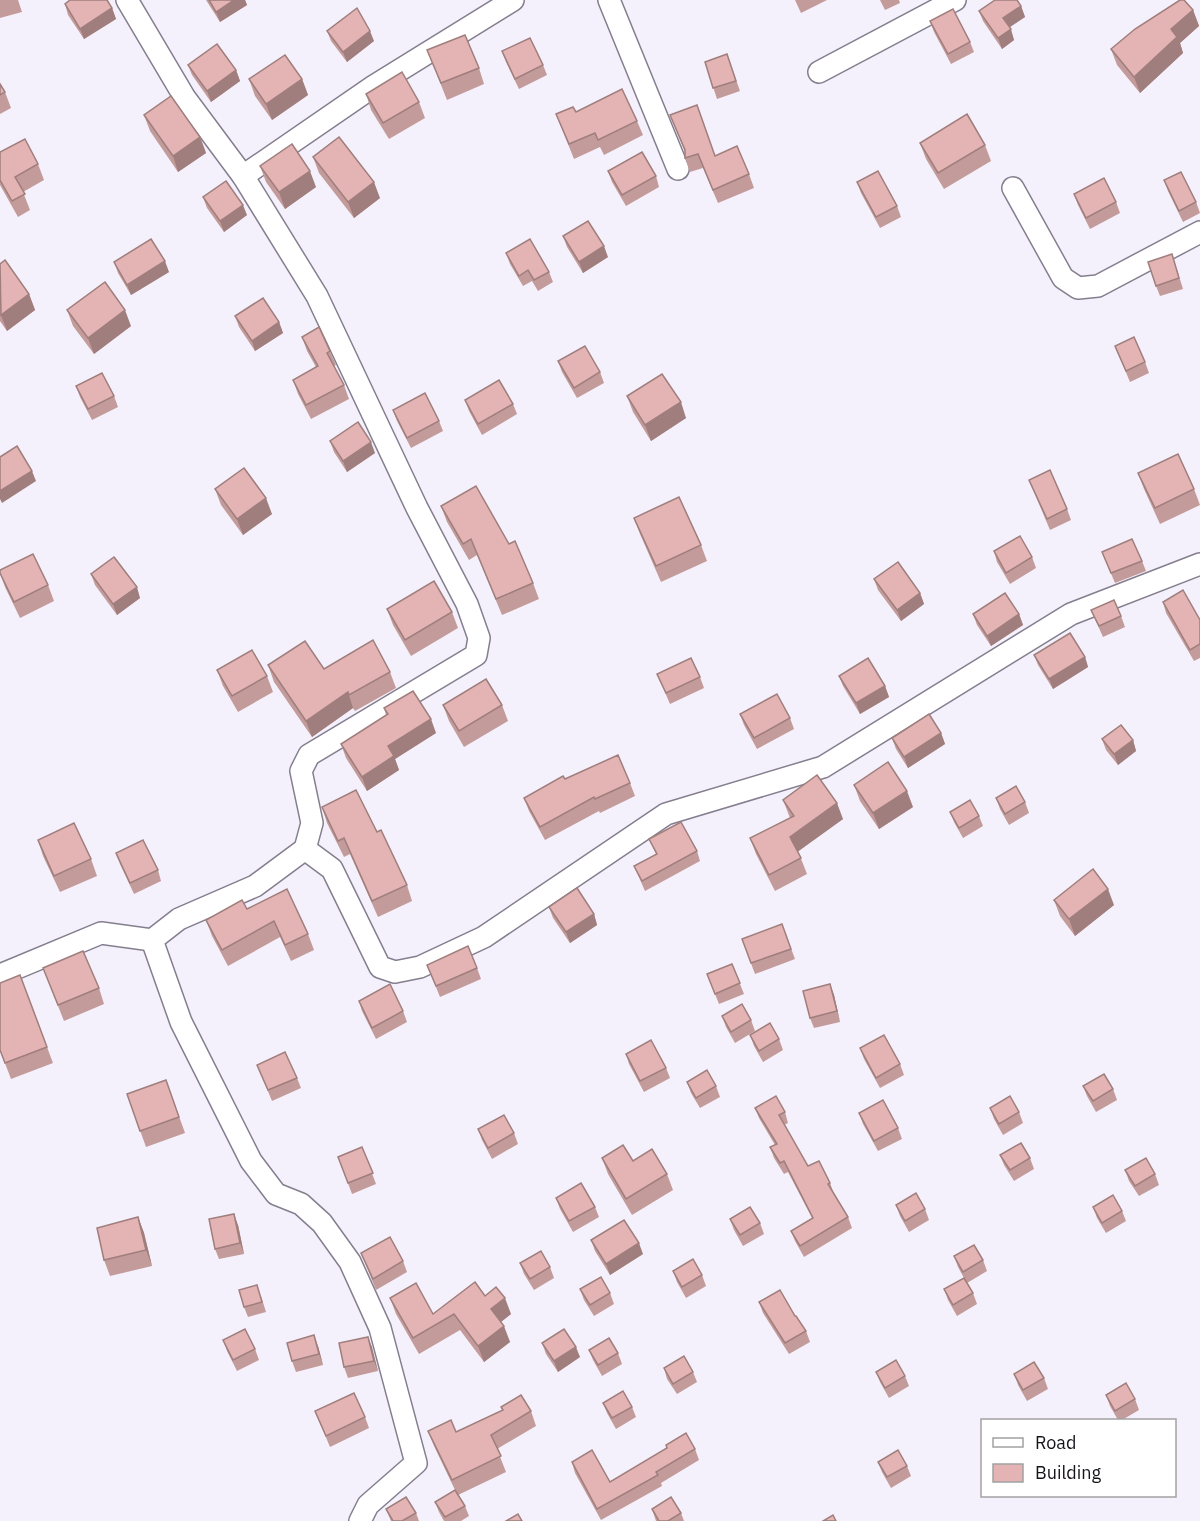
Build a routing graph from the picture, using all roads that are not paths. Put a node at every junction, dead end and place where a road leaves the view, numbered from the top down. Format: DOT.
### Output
graph roads {
  1 [pos="127,0"];
  2 [pos="513,0"];
  3 [pos="609,0"];
  4 [pos="955,0"];
  5 [pos="819,72"];
  6 [pos="678,169"];
  7 [pos="243,176"];
  8 [pos="1013,188"];
  9 [pos="1200,232"];
  10 [pos="1200,564"];
  11 [pos="305,849"];
  12 [pos="152,940"];
  13 [pos="0,975"];
  14 [pos="360,1521"];
  1 -- 7 [label="street"];
  2 -- 7 [label="street"];
  3 -- 6 [label="street"];
  4 -- 5 [label="street"];
  7 -- 11 [label="street"];
  8 -- 9 [label="street"];
  10 -- 11 [label="street"];
  11 -- 12 [label="street"];
  12 -- 13 [label="street"];
  12 -- 14 [label="street"];
}
